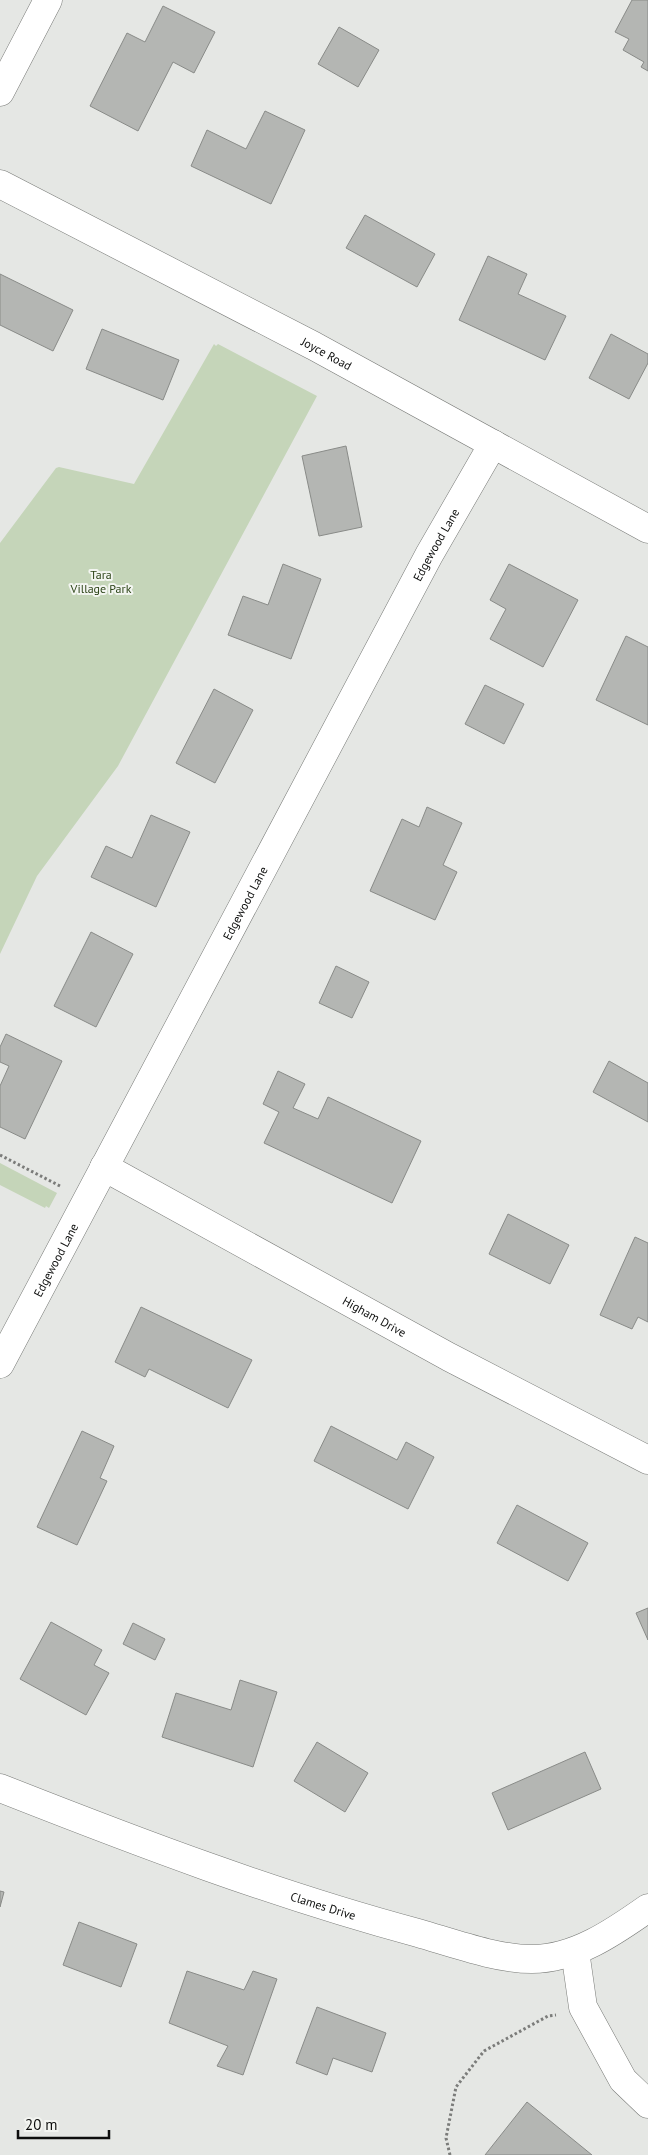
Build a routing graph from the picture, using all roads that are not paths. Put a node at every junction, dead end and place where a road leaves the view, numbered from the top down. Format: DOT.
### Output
graph roads {
  1 [pos="48,0"];
  2 [pos="0,92"];
  3 [pos="0,184"];
  4 [pos="493,444"];
  5 [pos="648,529"];
  6 [pos="104,1167"];
  7 [pos="0,1364"];
  8 [pos="648,1460"];
  9 [pos="0,1788"];
  10 [pos="648,1908"];
  11 [pos="575,1951"];
  12 [pos="648,2104"];
  1 -- 2 [label="street"];
  3 -- 4 [label="street, Joyce Road"];
  4 -- 5 [label="street, Joyce Road"];
  4 -- 6 [label="street, Edgewood Lane"];
  6 -- 7 [label="street, Edgewood Lane"];
  6 -- 8 [label="street, Higham Drive"];
  9 -- 11 [label="street, Clames Drive"];
  10 -- 11 [label="street, Clames Drive"];
  11 -- 12 [label="street"];
}
